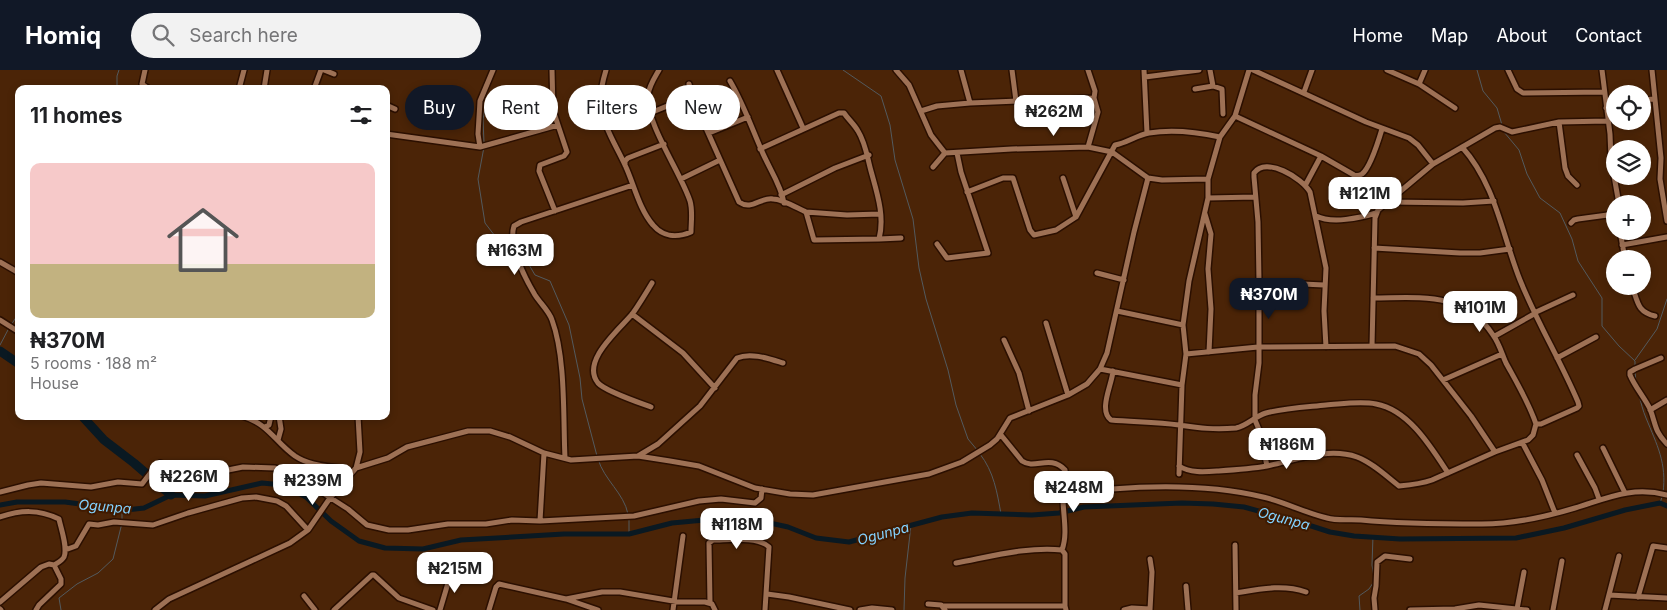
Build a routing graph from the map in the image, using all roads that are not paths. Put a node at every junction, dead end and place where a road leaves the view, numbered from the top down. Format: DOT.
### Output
graph roads {
  1 [pos="145,70"];
  2 [pos="244,70"];
  3 [pos="267,70"];
  4 [pos="322,70"];
  5 [pos="493,70"];
  6 [pos="552,70"];
  7 [pos="606,70"];
  8 [pos="659,70"];
  9 [pos="777,70"];
  10 [pos="896,70"];
  11 [pos="961,70"];
  12 [pos="1012,70"];
  13 [pos="1088,70"];
  14 [pos="1144,70"];
  15 [pos="1199,70"];
  16 [pos="1210,70"];
  17 [pos="1249,70"];
  18 [pos="1312,70"];
  19 [pos="1387,70"];
  20 [pos="1425,70"];
  21 [pos="1508,70"];
  22 [pos="1602,70"];
  23 [pos="1652,70"];
  24 [pos="1256,71"];
  25 [pos="334,74"];
  26 [pos="1145,77"];
  27 [pos="730,81"];
  28 [pos="1419,84"];
  29 [pos="143,85"];
  30 [pos="240,85"];
  31 [pos="265,85"];
  32 [pos="316,85"];
  33 [pos="552,85"];
  34 [pos="652,85"];
  35 [pos="1213,86"];
  36 [pos="1195,89"];
  37 [pos="1304,92"];
  38 [pos="1604,92"];
  39 [pos="1094,98"];
  40 [pos="1651,99"];
  41 [pos="1654,99"];
  42 [pos="1016,100"];
  43 [pos="970,103"];
  44 [pos="390,106"];
  45 [pos="395,108"];
  46 [pos="1455,108"];
  47 [pos="1606,108"];
  48 [pos="922,112"];
  49 [pos="1223,114"];
  50 [pos="1235,116"];
  51 [pos="748,117"];
  52 [pos="1606,121"];
  53 [pos="1559,122"];
  54 [pos="558,125"];
  55 [pos="656,126"];
  56 [pos="803,128"];
  57 [pos="1382,129"];
  58 [pos="540,130"];
  59 [pos="708,130"];
  60 [pos="1608,130"];
  61 [pos="709,133"];
  62 [pos="1147,133"];
  63 [pos="390,135"];
  64 [pos="1220,137"];
  65 [pos="664,144"];
  66 [pos="480,147"];
  67 [pos="1088,147"];
  68 [pos="1462,147"];
  69 [pos="760,149"];
  70 [pos="1112,152"];
  71 [pos="944,153"];
  72 [pos="957,153"];
  73 [pos="869,155"];
  74 [pos="1321,156"];
  75 [pos="1664,158"];
  76 [pos="720,160"];
  77 [pos="1433,164"];
  78 [pos="625,165"];
  79 [pos="933,167"];
  80 [pos="1063,178"];
  81 [pos="1148,178"];
  82 [pos="681,179"];
  83 [pos="1208,179"];
  84 [pos="1306,184"];
  85 [pos="633,185"];
  86 [pos="1576,185"];
  87 [pos="967,192"];
  88 [pos="782,194"];
  89 [pos="1617,195"];
  90 [pos="1255,197"];
  91 [pos="1208,198"];
  92 [pos="776,199"];
  93 [pos="1494,201"];
  94 [pos="1388,202"];
  95 [pos="784,203"];
  96 [pos="1205,209"];
  97 [pos="555,211"];
  98 [pos="806,212"];
  99 [pos="1376,213"];
  100 [pos="880,214"];
  101 [pos="1606,215"];
  102 [pos="1316,216"];
  103 [pos="1076,217"];
  104 [pos="1667,221"];
  105 [pos="1571,223"];
  106 [pos="1667,237"];
  107 [pos="901,238"];
  108 [pos="879,239"];
  109 [pos="1621,240"];
  110 [pos="937,244"];
  111 [pos="1622,244"];
  112 [pos="1374,248"];
  113 [pos="1510,249"];
  114 [pos="1623,250"];
  115 [pos="0,262"];
  116 [pos="15,270"];
  117 [pos="1097,273"];
  118 [pos="1124,280"];
  119 [pos="1259,282"];
  120 [pos="652,283"];
  121 [pos="1324,285"];
  122 [pos="1573,295"];
  123 [pos="1635,295"];
  124 [pos="1373,298"];
  125 [pos="1117,311"];
  126 [pos="632,314"];
  127 [pos="1534,314"];
  128 [pos="1656,316"];
  129 [pos="0,320"];
  130 [pos="1046,323"];
  131 [pos="1183,325"];
  132 [pos="15,329"];
  133 [pos="1494,336"];
  134 [pos="1596,337"];
  135 [pos="1004,340"];
  136 [pos="1372,346"];
  137 [pos="1258,347"];
  138 [pos="1326,347"];
  139 [pos="1209,352"];
  140 [pos="1186,354"];
  141 [pos="1502,354"];
  142 [pos="1557,358"];
  143 [pos="1661,358"];
  144 [pos="783,363"];
  145 [pos="1100,369"];
  146 [pos="1113,371"];
  147 [pos="1443,380"];
  148 [pos="1182,385"];
  149 [pos="715,388"];
  150 [pos="1068,395"];
  151 [pos="1667,400"];
  152 [pos="650,408"];
  153 [pos="1650,410"];
  154 [pos="1029,411"];
  155 [pos="251,420"];
  156 [pos="270,420"];
  157 [pos="280,420"];
  158 [pos="358,420"];
  159 [pos="1255,420"];
  160 [pos="1536,424"];
  161 [pos="265,426"];
  162 [pos="1180,426"];
  163 [pos="1001,434"];
  164 [pos="278,440"];
  165 [pos="1522,442"];
  166 [pos="1667,444"];
  167 [pos="1603,448"];
  168 [pos="544,452"];
  169 [pos="1495,452"];
  170 [pos="1577,455"];
  171 [pos="638,456"];
  172 [pos="565,458"];
  173 [pos="1179,466"];
  174 [pos="1267,466"];
  175 [pos="356,468"];
  176 [pos="1448,473"];
  177 [pos="1178,474"];
  178 [pos="350,475"];
  179 [pos="762,490"];
  180 [pos="0,492"];
  181 [pos="1626,493"];
  182 [pos="1063,494"];
  183 [pos="1667,495"];
  184 [pos="330,499"];
  185 [pos="1599,499"];
  186 [pos="1555,513"];
  187 [pos="0,517"];
  188 [pos="540,521"];
  189 [pos="308,530"];
  190 [pos="682,536"];
  191 [pos="1235,545"];
  192 [pos="1667,548"];
  193 [pos="65,550"];
  194 [pos="1062,550"];
  195 [pos="1619,556"];
  196 [pos="1410,559"];
  197 [pos="1150,560"];
  198 [pos="1562,561"];
  199 [pos="956,563"];
  200 [pos="54,565"];
  201 [pos="1524,572"];
  202 [pos="451,573"];
  203 [pos="1186,586"];
  204 [pos="1306,592"];
  205 [pos="1236,593"];
  206 [pos="767,594"];
  207 [pos="1609,595"];
  208 [pos="304,596"];
  209 [pos="1638,597"];
  210 [pos="1667,598"];
  211 [pos="566,599"];
  212 [pos="674,601"];
  213 [pos="0,602"];
  214 [pos="710,603"];
  215 [pos="928,604"];
  216 [pos="832,608"];
  217 [pos="944,608"];
  218 [pos="1034,608"];
  219 [pos="1065,608"];
  220 [pos="1500,608"];
  221 [pos="1150,609"];
  222 [pos="1452,609"];
  223 [pos="1517,609"];
  224 [pos="36,610"];
  225 [pos="155,610"];
  226 [pos="315,610"];
  227 [pos="334,610"];
  228 [pos="433,610"];
  229 [pos="440,610"];
  230 [pos="489,610"];
  231 [pos="598,610"];
  232 [pos="673,610"];
  233 [pos="716,610"];
  234 [pos="766,610"];
  235 [pos="850,610"];
  236 [pos="860,610"];
  237 [pos="892,610"];
  238 [pos="1124,610"];
  239 [pos="1188,610"];
  240 [pos="1236,610"];
  241 [pos="1375,610"];
  242 [pos="1410,610"];
  243 [pos="1527,610"];
  244 [pos="1553,610"];
  245 [pos="1605,610"];
  1 -- 29 [label="street"];
  2 -- 30 [label="street"];
  3 -- 31 [label="street"];
  4 -- 25 [label="street"];
  4 -- 32 [label="street"];
  5 -- 66 [label="street"];
  6 -- 33 [label="street"];
  7 -- 78 [label="street"];
  8 -- 34 [label="street"];
  9 -- 56 [label="street"];
  10 -- 48 [label="street"];
  11 -- 43 [label="street"];
  12 -- 42 [label="street"];
  13 -- 39 [label="street"];
  14 -- 26 [label="street"];
  15 -- 26 [label="street"];
  16 -- 35 [label="street"];
  17 -- 50 [label="street"];
  18 -- 37 [label="street"];
  19 -- 28 [label="street"];
  20 -- 28 [label="street"];
  21 -- 38 [label="street"];
  22 -- 38 [label="street"];
  23 -- 41 [label="street"];
  24 -- 37 [label="street"];
  26 -- 62 [label="street"];
  27 -- 51 [label="street"];
  28 -- 46 [label="street"];
  35 -- 36 [label="street"];
  35 -- 49 [label="street"];
  37 -- 57 [label="street"];
  38 -- 47 [label="street"];
  39 -- 42 [label="street"];
  39 -- 67 [label="street"];
  40 -- 41 [label="street"];
  41 -- 75 [label="street"];
  42 -- 43 [label="street"];
  43 -- 48 [label="street"];
  44 -- 45 [label="street"];
  48 -- 71 [label="street"];
  50 -- 64 [label="street"];
  50 -- 74 [label="street"];
  51 -- 61 [label="street"];
  51 -- 69 [label="street"];
  52 -- 53 [label="street"];
  53 -- 68 [label="street"];
  53 -- 86 [label="street"];
  54 -- 97 [label="street"];
  55 -- 65 [label="street"];
  56 -- 69 [label="street"];
  56 -- 73 [label="street"];
  57 -- 74 [label="street"];
  57 -- 77 [label="street"];
  58 -- 66 [label="street"];
  59 -- 61 [label="street"];
  60 -- 89 [label="street"];
  61 -- 76 [label="street"];
  62 -- 64 [label="street"];
  62 -- 70 [label="street"];
  63 -- 66 [label="street"];
  64 -- 83 [label="street"];
  65 -- 78 [label="street"];
  65 -- 82 [label="street"];
  67 -- 70 [label="street"];
  67 -- 72 [label="street"];
  68 -- 77 [label="street"];
  68 -- 93 [label="street"];
  69 -- 88 [label="street"];
  70 -- 81 [label="street"];
  70 -- 103 [label="street"];
  71 -- 72 [label="street"];
  71 -- 79 [label="street"];
  72 -- 87 [label="street"];
  73 -- 88 [label="street"];
  73 -- 100 [label="street"];
  74 -- 84 [label="street"];
  75 -- 104 [label="street"];
  76 -- 82 [label="street"];
  76 -- 92 [label="street"];
  77 -- 94 [label="street"];
  78 -- 85 [label="street"];
  80 -- 103 [label="street"];
  81 -- 83 [label="street"];
  81 -- 118 [label="street"];
  82 -- 85 [label="street"];
  83 -- 91 [label="street"];
  84 -- 90 [label="street"];
  84 -- 102 [label="street"];
  85 -- 97 [label="street"];
  87 -- 103 [label="street"];
  87 -- 110 [label="street"];
  88 -- 92 [label="street"];
  88 -- 95 [label="street"];
  90 -- 91 [label="street"];
  90 -- 119 [label="street"];
  91 -- 96 [label="street"];
  92 -- 95 [label="street"];
  93 -- 94 [label="street"];
  93 -- 113 [label="street"];
  94 -- 99 [label="street"];
  95 -- 98 [label="street"];
  96 -- 131 [label="street"];
  96 -- 139 [label="street"];
  97 -- 172 [label="street"];
  98 -- 100 [label="street"];
  98 -- 108 [label="street"];
  99 -- 102 [label="street"];
  99 -- 112 [label="street"];
  100 -- 108 [label="street"];
  101 -- 105 [label="street"];
  102 -- 121 [label="street"];
  106 -- 111 [label="street"];
  107 -- 108 [label="street"];
  109 -- 111 [label="street"];
  111 -- 114 [label="street"];
  112 -- 113 [label="street"];
  112 -- 124 [label="street"];
  113 -- 127 [label="street"];
  115 -- 116 [label="street"];
  117 -- 118 [label="street"];
  118 -- 125 [label="street"];
  119 -- 121 [label="street"];
  119 -- 137 [label="street"];
  120 -- 126 [label="street"];
  121 -- 138 [label="street"];
  122 -- 127 [label="street"];
  123 -- 128 [label="street"];
  124 -- 133 [label="street"];
  124 -- 136 [label="street"];
  125 -- 131 [label="street"];
  125 -- 145 [label="street"];
  126 -- 149 [label="street"];
  126 -- 152 [label="street"];
  127 -- 133 [label="street"];
  127 -- 142 [label="street"];
  129 -- 132 [label="street"];
  130 -- 150 [label="street"];
  131 -- 140 [label="street"];
  133 -- 141 [label="street"];
  134 -- 142 [label="street"];
  135 -- 154 [label="street"];
  136 -- 138 [label="street"];
  136 -- 147 [label="street"];
  137 -- 138 [label="street"];
  137 -- 139 [label="street"];
  137 -- 159 [label="street"];
  139 -- 140 [label="street"];
  140 -- 148 [label="street"];
  141 -- 147 [label="street"];
  141 -- 160 [label="street"];
  142 -- 160 [label="street"];
  143 -- 153 [label="street"];
  144 -- 149 [label="street"];
  145 -- 146 [label="street"];
  145 -- 150 [label="street"];
  146 -- 148 [label="street"];
  146 -- 162 [label="street"];
  147 -- 169 [label="street"];
  148 -- 162 [label="street"];
  149 -- 171 [label="street"];
  150 -- 154 [label="street"];
  151 -- 153 [label="street"];
  153 -- 166 [label="street"];
  154 -- 163 [label="street"];
  155 -- 161 [label="street"];
  156 -- 161 [label="street"];
  157 -- 164 [label="street"];
  158 -- 175 [label="street"];
  159 -- 162 [label="street"];
  159 -- 174 [label="street"];
  159 -- 176 [label="street"];
  160 -- 165 [label="street"];
  161 -- 164 [label="street"];
  162 -- 173 [label="street"];
  163 -- 179 [label="street"];
  163 -- 182 [label="street"];
  164 -- 178 [label="street"];
  165 -- 169 [label="street"];
  165 -- 186 [label="street"];
  167 -- 181 [label="street"];
  168 -- 172 [label="street"];
  168 -- 175 [label="street"];
  168 -- 188 [label="street"];
  169 -- 176 [label="street"];
  170 -- 185 [label="street"];
  171 -- 172 [label="street"];
  171 -- 179 [label="street"];
  173 -- 174 [label="street"];
  173 -- 177 [label="street"];
  174 -- 176 [label="street"];
  175 -- 178 [label="street"];
  178 -- 184 [label="street"];
  179 -- 188 [label="street"];
  180 -- 184 [label="street"];
  181 -- 183 [label="street"];
  181 -- 185 [label="street"];
  182 -- 186 [label="street"];
  182 -- 194 [label="street"];
  184 -- 188 [label="street"];
  184 -- 189 [label="street"];
  185 -- 186 [label="street"];
  187 -- 193 [label="street"];
  189 -- 193 [label="street"];
  189 -- 225 [label="street"];
  190 -- 212 [label="street"];
  191 -- 205 [label="street"];
  192 -- 209 [label="street"];
  193 -- 200 [label="street"];
  194 -- 199 [label="street"];
  194 -- 219 [label="street"];
  195 -- 207 [label="street"];
  196 -- 241 [label="street"];
  197 -- 221 [label="street"];
  198 -- 244 [label="street"];
  200 -- 213 [label="street"];
  200 -- 224 [label="street"];
  201 -- 223 [label="street"];
  202 -- 229 [label="street"];
  203 -- 239 [label="street"];
  204 -- 205 [label="street"];
  205 -- 240 [label="street"];
  206 -- 214 [label="street"];
  206 -- 216 [label="street"];
  206 -- 234 [label="street"];
  207 -- 209 [label="street"];
  207 -- 245 [label="street"];
  208 -- 226 [label="street"];
  209 -- 210 [label="street"];
  211 -- 212 [label="street"];
  211 -- 230 [label="street"];
  211 -- 231 [label="street"];
  212 -- 214 [label="street"];
  212 -- 232 [label="street"];
  214 -- 233 [label="street"];
  215 -- 217 [label="street"];
  216 -- 235 [label="street"];
  217 -- 218 [label="street"];
  218 -- 219 [label="street"];
  220 -- 222 [label="street"];
  220 -- 223 [label="street"];
  221 -- 238 [label="street"];
  222 -- 242 [label="street"];
  223 -- 243 [label="street"];
  227 -- 228 [label="street"];
  236 -- 237 [label="street"];
}
